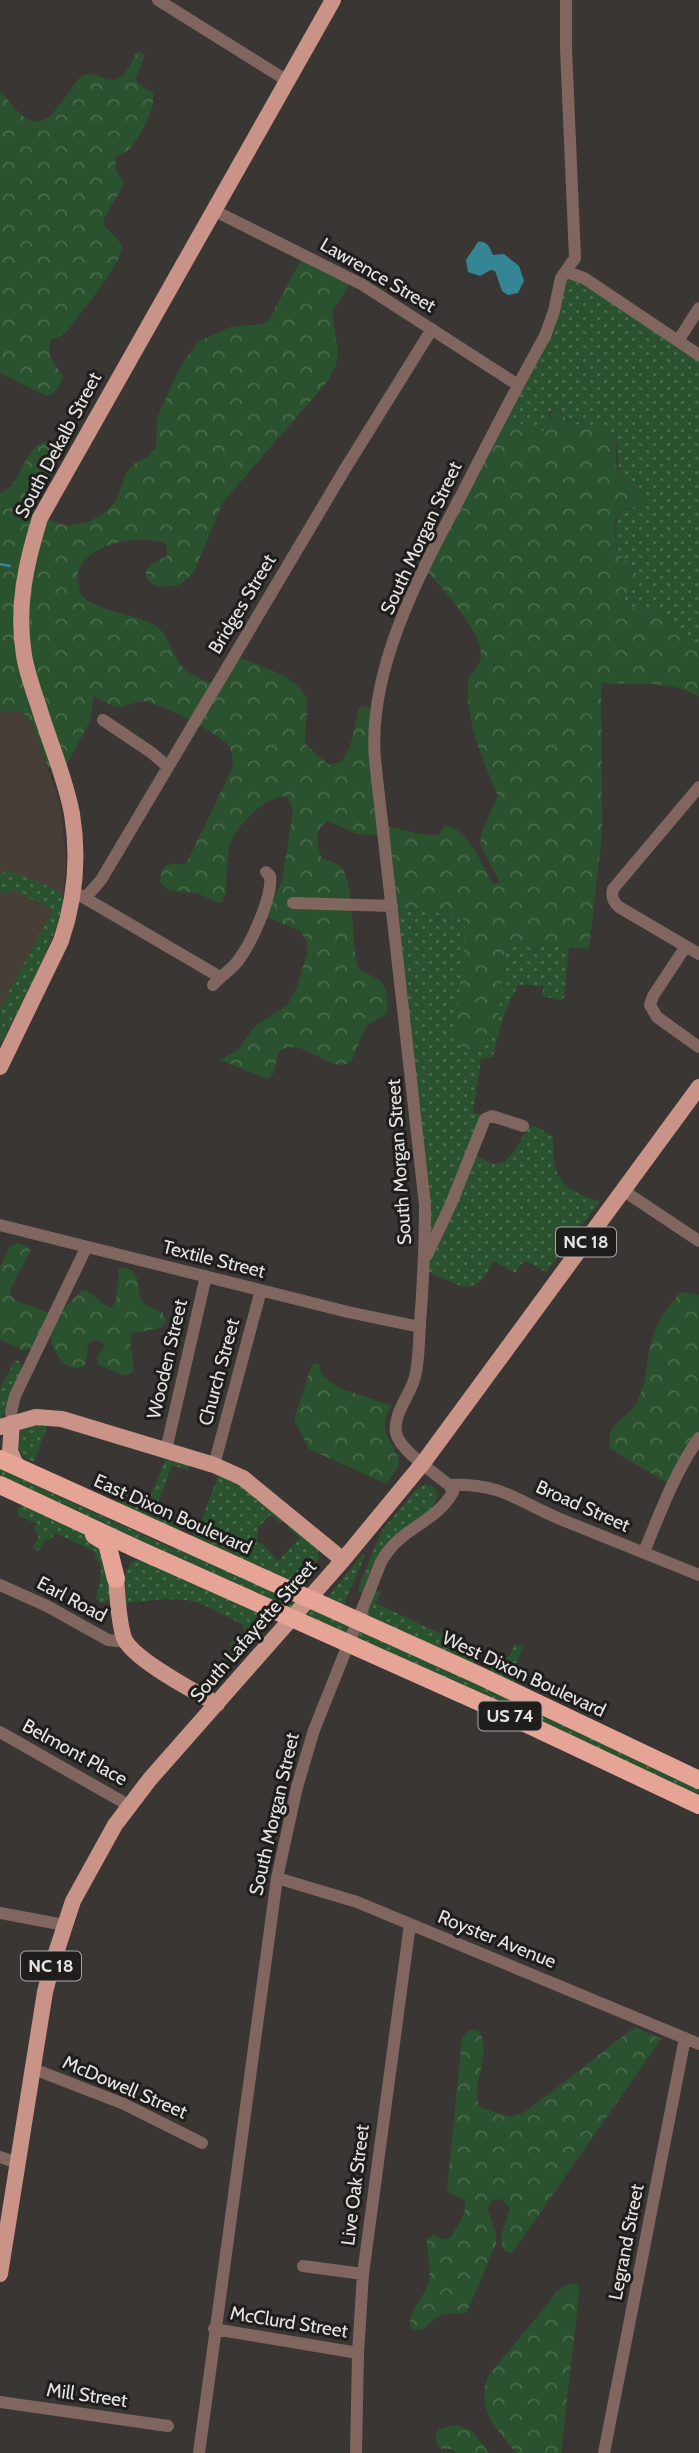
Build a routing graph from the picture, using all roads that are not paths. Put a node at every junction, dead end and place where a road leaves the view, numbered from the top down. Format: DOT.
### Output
graph roads {
  1 [pos="158,0"];
  2 [pos="333,0"];
  3 [pos="566,0"];
  4 [pos="286,80"];
  5 [pos="213,210"];
  6 [pos="567,272"];
  7 [pos="699,308"];
  8 [pos="432,329"];
  9 [pos="678,341"];
  10 [pos="699,355"];
  11 [pos="518,385"];
  12 [pos="103,720"];
  13 [pos="167,766"];
  14 [pos="699,787"];
  15 [pos="266,872"];
  16 [pos="79,894"];
  17 [pos="293,902"];
  18 [pos="392,906"];
  19 [pos="686,946"];
  20 [pos="699,954"];
  21 [pos="699,1046"];
  22 [pos="0,1067"];
  23 [pos="699,1087"];
  24 [pos="523,1126"];
  25 [pos="624,1191"];
  26 [pos="0,1225"];
  27 [pos="699,1241"];
  28 [pos="86,1248"];
  29 [pos="425,1258"];
  30 [pos="206,1276"];
  31 [pos="261,1290"];
  32 [pos="420,1327"];
  33 [pos="6,1425"];
  34 [pos="699,1438"];
  35 [pos="166,1450"];
  36 [pos="0,1459"];
  37 [pos="422,1463"];
  38 [pos="214,1465"];
  39 [pos="17,1467"];
  40 [pos="449,1485"];
  41 [pos="0,1486"];
  42 [pos="91,1529"];
  43 [pos="137,1549"];
  44 [pos="643,1552"];
  45 [pos="339,1564"];
  46 [pos="699,1575"];
  47 [pos="116,1578"];
  48 [pos="0,1585"];
  49 [pos="330,1608"];
  50 [pos="126,1642"];
  51 [pos="217,1704"];
  52 [pos="0,1732"];
  53 [pos="699,1780"];
  54 [pos="699,1805"];
  55 [pos="130,1806"];
  56 [pos="277,1878"];
  57 [pos="0,1913"];
  58 [pos="410,1924"];
  59 [pos="64,1925"];
  60 [pos="685,2038"];
  61 [pos="699,2044"];
  62 [pos="31,2068"];
  63 [pos="202,2143"];
  64 [pos="0,2157"];
  65 [pos="17,2163"];
  66 [pos="303,2266"];
  67 [pos="0,2274"];
  68 [pos="363,2274"];
  69 [pos="214,2329"];
  70 [pos="358,2353"];
  71 [pos="0,2402"];
  72 [pos="168,2426"];
  73 [pos="198,2453"];
  74 [pos="356,2453"];
  75 [pos="604,2453"];
  1 -- 4 [label="street"];
  2 -- 4 [label="main road, South Dekalb Street"];
  3 -- 6 [label="street, South Morgan Street"];
  4 -- 5 [label="main road, South Dekalb Street"];
  5 -- 8 [label="street, Lawrence Street"];
  5 -- 16 [label="main road, South Dekalb Street"];
  6 -- 9 [label="street"];
  6 -- 11 [label="street, South Morgan Street"];
  7 -- 9 [label="street"];
  8 -- 11 [label="street, Lawrence Street"];
  8 -- 13 [label="street, Bridges Street"];
  9 -- 10 [label="street"];
  11 -- 18 [label="street, South Morgan Street"];
  12 -- 13 [label="street"];
  13 -- 16 [label="street, Bridges Street"];
  14 -- 19 [label="street"];
  15 -- 16 [label="street"];
  16 -- 22 [label="main road, South Dekalb Street"];
  17 -- 18 [label="street"];
  18 -- 29 [label="street, South Morgan Street"];
  19 -- 20 [label="street"];
  19 -- 21 [label="street"];
  23 -- 25 [label="main road, South Lafayette Street / NC 18"];
  24 -- 29 [label="street"];
  25 -- 27 [label="street"];
  25 -- 37 [label="main road, South Lafayette Street / NC 18"];
  26 -- 28 [label="street, Textile Street"];
  28 -- 30 [label="street, Textile Street"];
  28 -- 33 [label="street"];
  29 -- 32 [label="street, South Morgan Street"];
  30 -- 31 [label="street, Textile Street"];
  30 -- 35 [label="street, Wooden Street"];
  31 -- 32 [label="street, Textile Street"];
  31 -- 38 [label="street, Church Street"];
  32 -- 37 [label="street, South Morgan Street"];
  33 -- 35 [label="main road"];
  33 -- 39 [label="main road"];
  34 -- 44 [label="street"];
  35 -- 38 [label="main road"];
  36 -- 39 [label="highway, East Dixon Boulevard / US 74"];
  37 -- 40 [label="street, South Morgan Street"];
  37 -- 45 [label="main road, South Lafayette Street / NC 18"];
  38 -- 45 [label="main road"];
  39 -- 49 [label="highway, East Dixon Boulevard / US 74"];
  40 -- 44 [label="street, Broad Street"];
  40 -- 56 [label="street, South Morgan Street"];
  41 -- 42 [label="highway, US 74"];
  42 -- 43 [label="highway, US 74"];
  42 -- 47 [label="highway"];
  43 -- 47 [label="highway"];
  43 -- 54 [label="highway, US 74"];
  44 -- 46 [label="street, Broad Street"];
  45 -- 51 [label="main road, South Lafayette Street / NC 18"];
  47 -- 50 [label="main road"];
  48 -- 50 [label="street, Earl Road"];
  49 -- 53 [label="highway, West Dixon Boulevard / US 74"];
  50 -- 51 [label="main road"];
  51 -- 55 [label="main road, South Lafayette Street / NC 18"];
  52 -- 55 [label="street, Belmont Place"];
  55 -- 59 [label="main road, South Lafayette Street / NC 18"];
  56 -- 58 [label="street, Royster Avenue"];
  56 -- 69 [label="street, South Morgan Street"];
  57 -- 59 [label="street"];
  58 -- 60 [label="street, Royster Avenue"];
  58 -- 68 [label="street, Live Oak Street"];
  59 -- 62 [label="main road, South Lafayette Street / NC 18"];
  60 -- 61 [label="street, Royster Avenue"];
  60 -- 75 [label="street, Legrand Street"];
  62 -- 63 [label="street, McDowell Street"];
  62 -- 65 [label="main road, South Lafayette Street / NC 18"];
  64 -- 65 [label="street"];
  65 -- 67 [label="main road, South Lafayette Street / NC 18"];
  66 -- 68 [label="street"];
  68 -- 70 [label="street, Live Oak Street"];
  69 -- 70 [label="street, McClurd Street"];
  69 -- 73 [label="street, South Morgan Street"];
  70 -- 74 [label="street, Live Oak Street"];
  71 -- 72 [label="street, Mill Street"];
}
